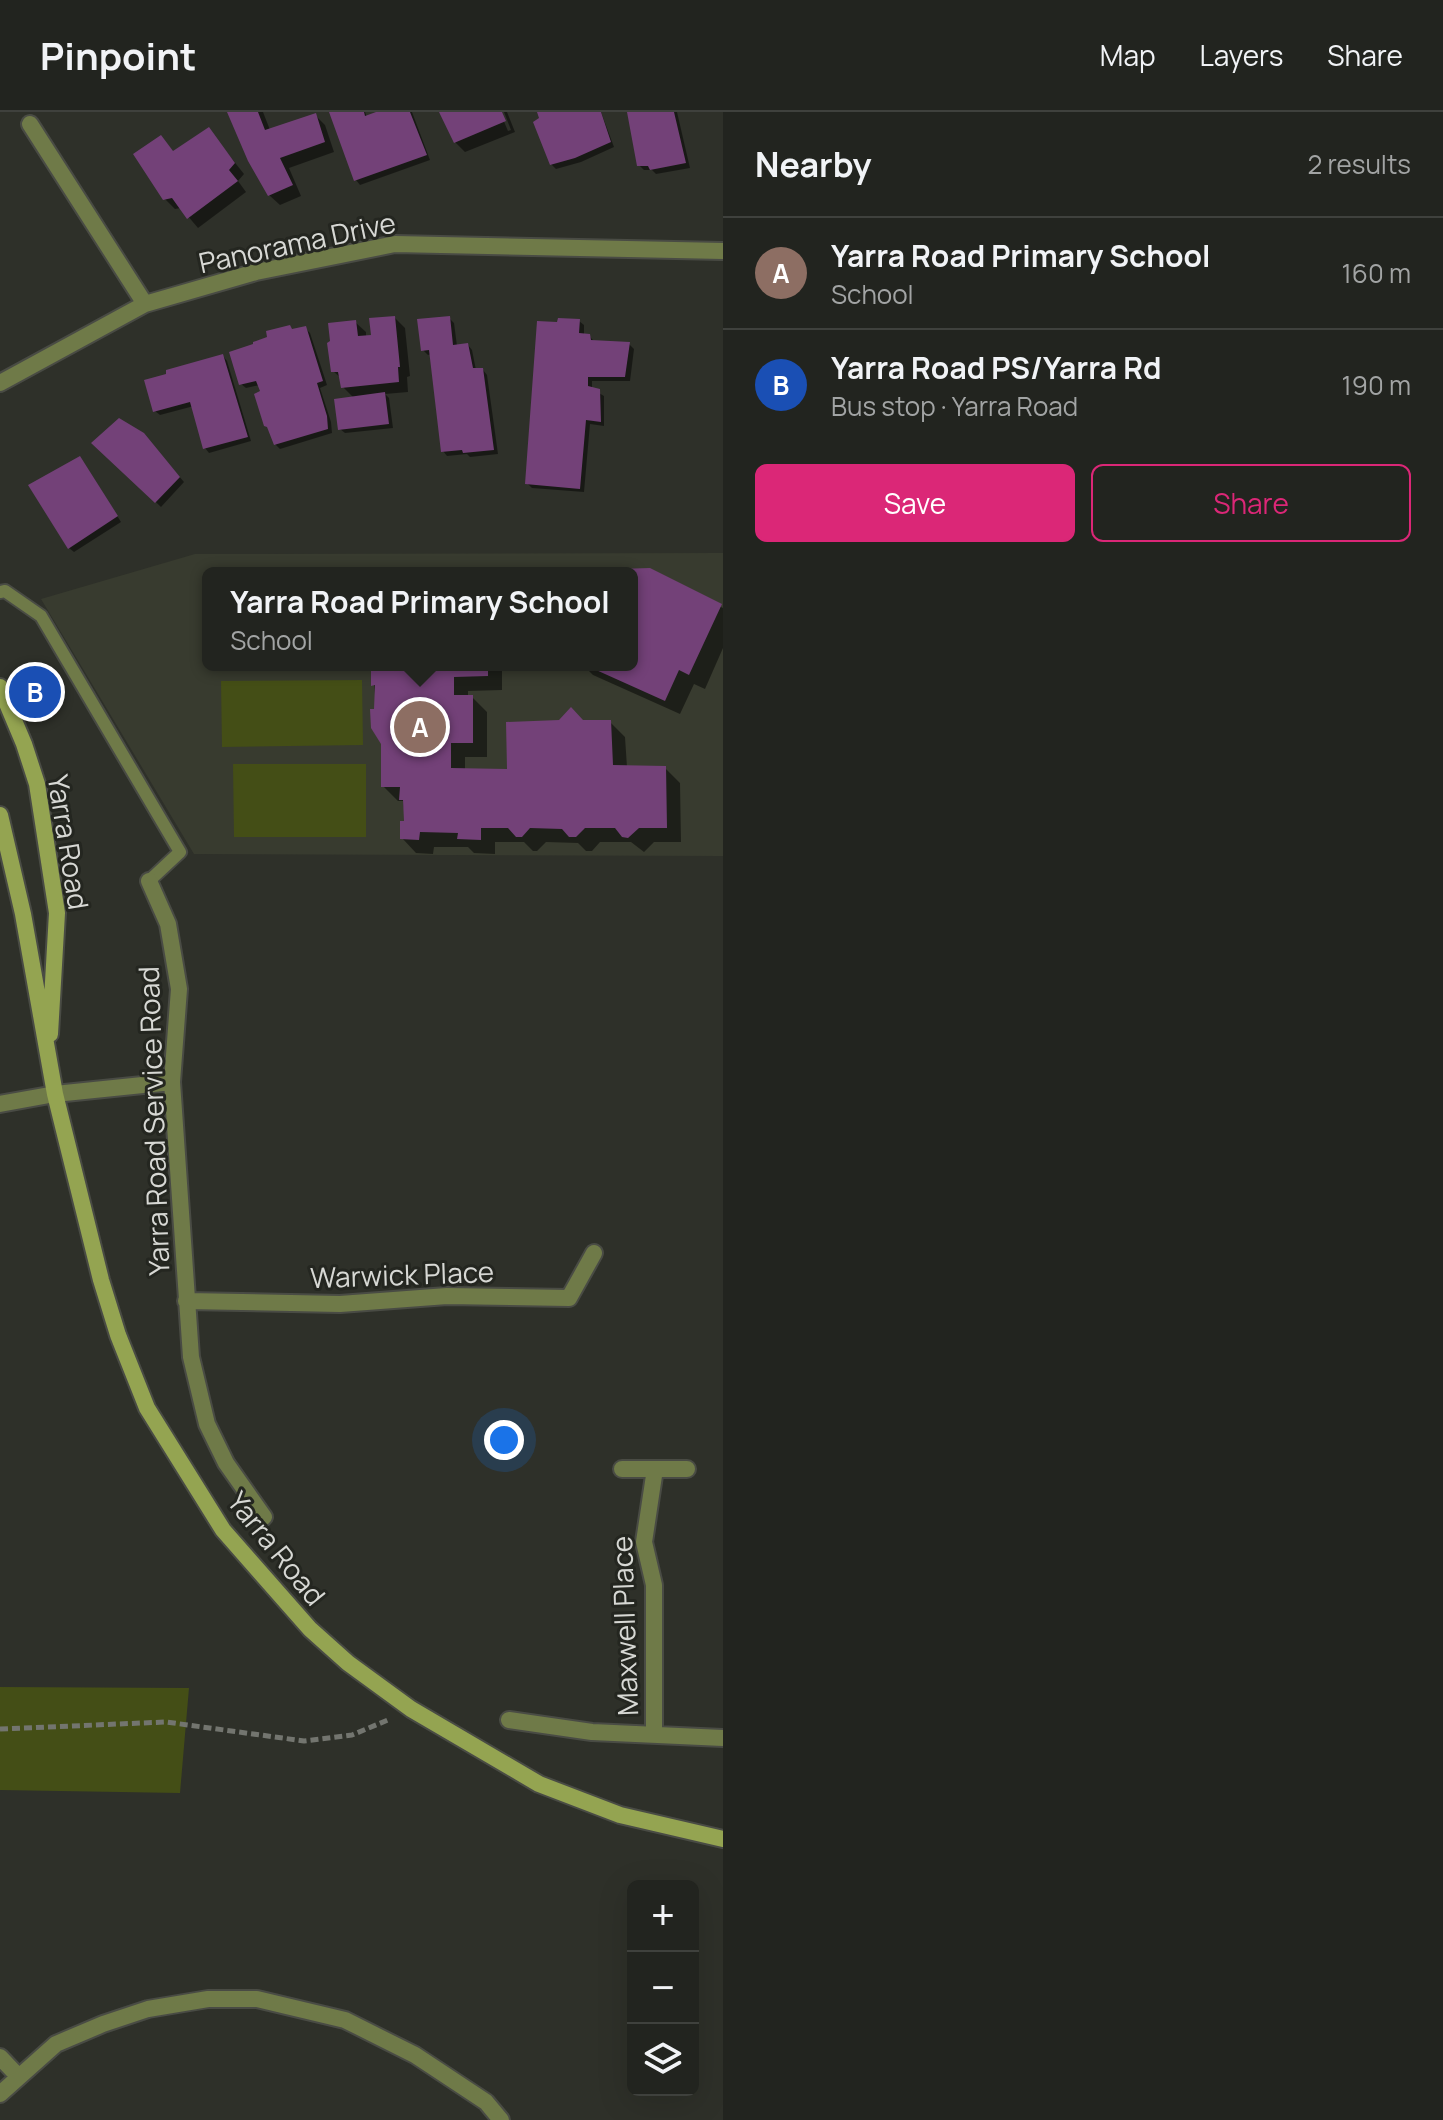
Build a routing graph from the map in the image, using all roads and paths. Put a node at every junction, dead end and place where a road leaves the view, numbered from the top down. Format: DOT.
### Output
graph roads {
  1 [pos="30,124"];
  2 [pos="723,251"];
  3 [pos="145,304"];
  4 [pos="0,383"];
  5 [pos="0,592"];
  6 [pos="0,687"];
  7 [pos="0,815"];
  8 [pos="149,881"];
  9 [pos="49,1059"];
  10 [pos="172,1082"];
  11 [pos="55,1094"];
  12 [pos="0,1104"];
  13 [pos="594,1253"];
  14 [pos="186,1301"];
  15 [pos="622,1469"];
  16 [pos="655,1469"];
  17 [pos="687,1469"];
  18 [pos="264,1517"];
  19 [pos="411,1709"];
  20 [pos="509,1720"];
  21 [pos="0,1729"];
  22 [pos="654,1734"];
  23 [pos="723,1738"];
  24 [pos="723,1839"];
  25 [pos="0,2057"];
  26 [pos="18,2076"];
  27 [pos="0,2094"];
  28 [pos="501,2120"];
  1 -- 3 [label="street"];
  2 -- 3 [label="street, Panorama Drive"];
  3 -- 4 [label="street, Panorama Drive"];
  5 -- 8 [label="lane, Yarra Road Service Road"];
  6 -- 9 [label="main road, Yarra Road"];
  7 -- 9 [label="main road, Yarra Road"];
  8 -- 10 [label="street, Yarra Road Service Road"];
  9 -- 11 [label="main road, Yarra Road"];
  10 -- 11 [label="street"];
  10 -- 14 [label="street, Yarra Road Service Road"];
  11 -- 12 [label="street"];
  11 -- 19 [label="main road, Yarra Road"];
  13 -- 14 [label="street, Warwick Place"];
  14 -- 18 [label="street, Yarra Road Service Road"];
  15 -- 16 [label="street"];
  16 -- 17 [label="street"];
  16 -- 22 [label="street, Maxwell Place"];
  19 -- 21 [label="path"];
  19 -- 24 [label="main road, Yarra Road"];
  20 -- 22 [label="street"];
  22 -- 23 [label="street"];
  25 -- 26 [label="street"];
  26 -- 27 [label="street"];
  26 -- 28 [label="street"];
}
